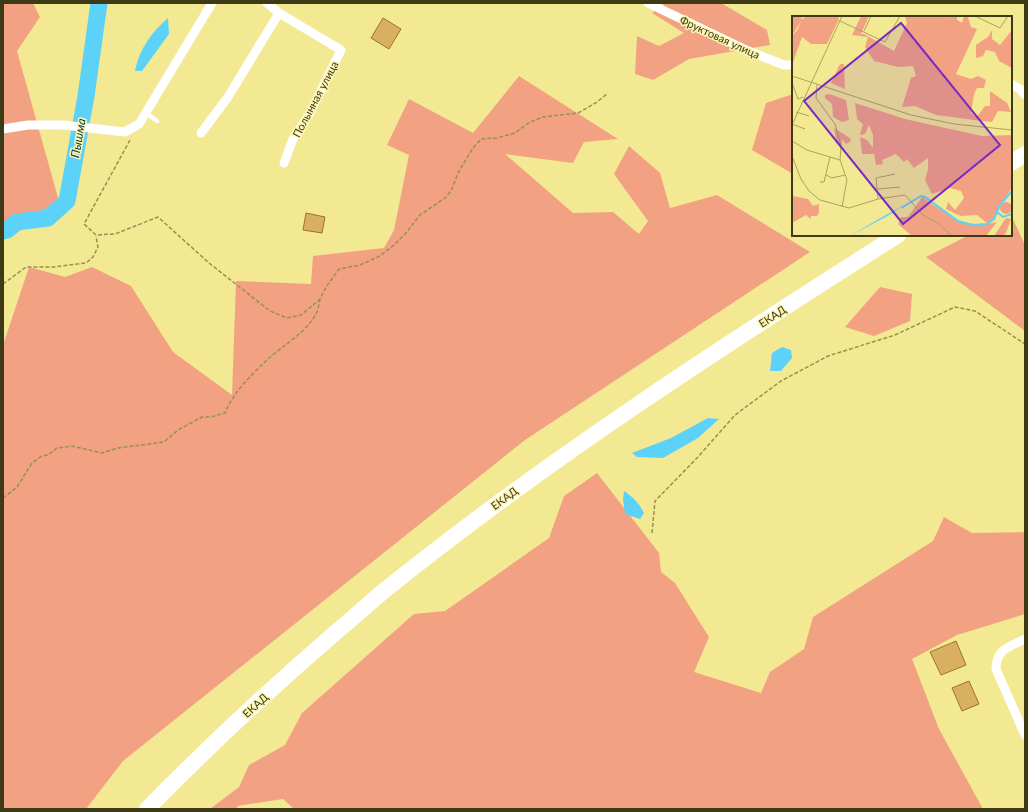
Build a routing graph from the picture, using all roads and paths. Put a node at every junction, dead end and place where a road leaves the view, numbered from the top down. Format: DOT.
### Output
graph roads {
  1 [pos="212,3"];
  2 [pos="267,3"];
  3 [pos="648,3"];
  4 [pos="279,13"];
  5 [pos="792,65"];
  6 [pos="1012,85"];
  7 [pos="608,92"];
  8 [pos="1024,94"];
  9 [pos="146,113"];
  10 [pos="157,121"];
  11 [pos="139,124"];
  12 [pos="3,129"];
  13 [pos="201,133"];
  14 [pos="1025,154"];
  15 [pos="1012,162"];
  16 [pos="284,163"];
  17 [pos="95,234"];
  18 [pos="896,236"];
  19 [pos="3,284"];
  20 [pos="320,298"];
  21 [pos="1025,344"];
  22 [pos="3,498"];
  23 [pos="652,533"];
  24 [pos="1025,639"];
  25 [pos="1025,735"];
  26 [pos="147,809"];
  1 -- 9 [label="street"];
  2 -- 4 [label="street, Полынная улица"];
  3 -- 5 [label="street, Фруктовая улица"];
  4 -- 13 [label="street"];
  4 -- 16 [label="street, Полынная улица"];
  6 -- 8 [label="street"];
  7 -- 20 [label="path"];
  9 -- 10 [label="lane"];
  9 -- 11 [label="street"];
  11 -- 12 [label="street"];
  11 -- 17 [label="path"];
  14 -- 15 [label="highway"];
  17 -- 19 [label="path"];
  17 -- 20 [label="path"];
  18 -- 26 [label="highway, ЕКАД"];
  20 -- 22 [label="path"];
  21 -- 23 [label="path"];
  24 -- 25 [label="street"];
}
